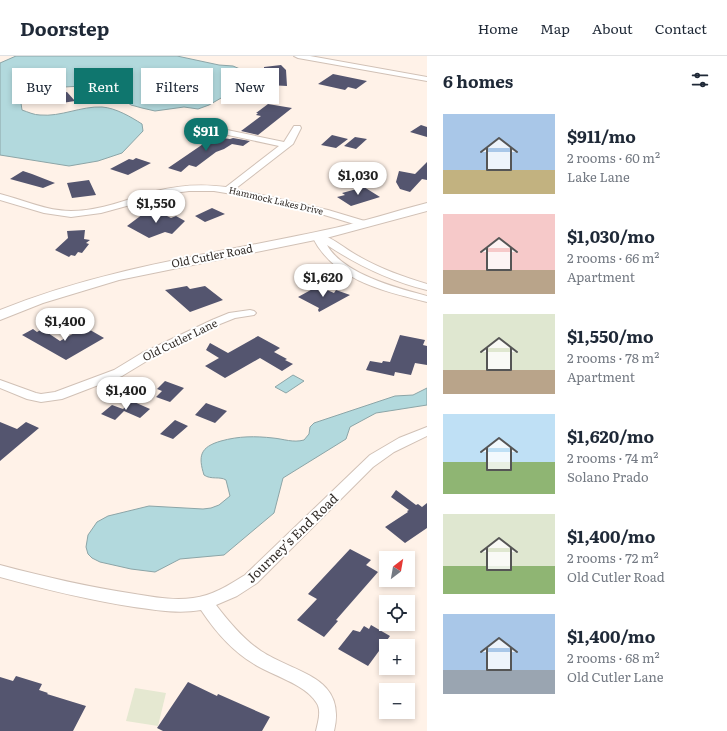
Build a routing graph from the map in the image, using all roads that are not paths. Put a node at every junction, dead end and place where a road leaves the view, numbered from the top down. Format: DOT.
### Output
graph roads {
  1 [pos="298,56"];
  2 [pos="348,56"];
  3 [pos="338,63"];
  4 [pos="427,79"];
  5 [pos="203,127"];
  6 [pos="297,128"];
  7 [pos="285,145"];
  8 [pos="229,189"];
  9 [pos="0,197"];
  10 [pos="427,207"];
  11 [pos="364,224"];
  12 [pos="317,236"];
  13 [pos="422,285"];
  14 [pos="408,294"];
  15 [pos="427,299"];
  16 [pos="250,313"];
  17 [pos="0,315"];
  18 [pos="0,384"];
  19 [pos="427,431"];
  20 [pos="0,571"];
  21 [pos="204,602"];
  22 [pos="325,731"];
  1 -- 3 [label="street"];
  2 -- 3 [label="street"];
  3 -- 4 [label="street"];
  5 -- 7 [label="street"];
  6 -- 7 [label="street"];
  7 -- 8 [label="street"];
  8 -- 9 [label="street, Hammock Lakes Drive"];
  8 -- 11 [label="street, Hammock Lakes Drive"];
  10 -- 11 [label="main road, Old Cutler Road"];
  11 -- 12 [label="main road, Old Cutler Road"];
  12 -- 13 [label="street"];
  12 -- 14 [label="street"];
  12 -- 17 [label="main road, Old Cutler Road"];
  13 -- 14 [label="street"];
  14 -- 15 [label="street"];
  16 -- 18 [label="street, Old Cutler Lane"];
  19 -- 21 [label="street, Journey's End Road"];
  20 -- 21 [label="street, Journey's End Road"];
  21 -- 22 [label="street"];
}
